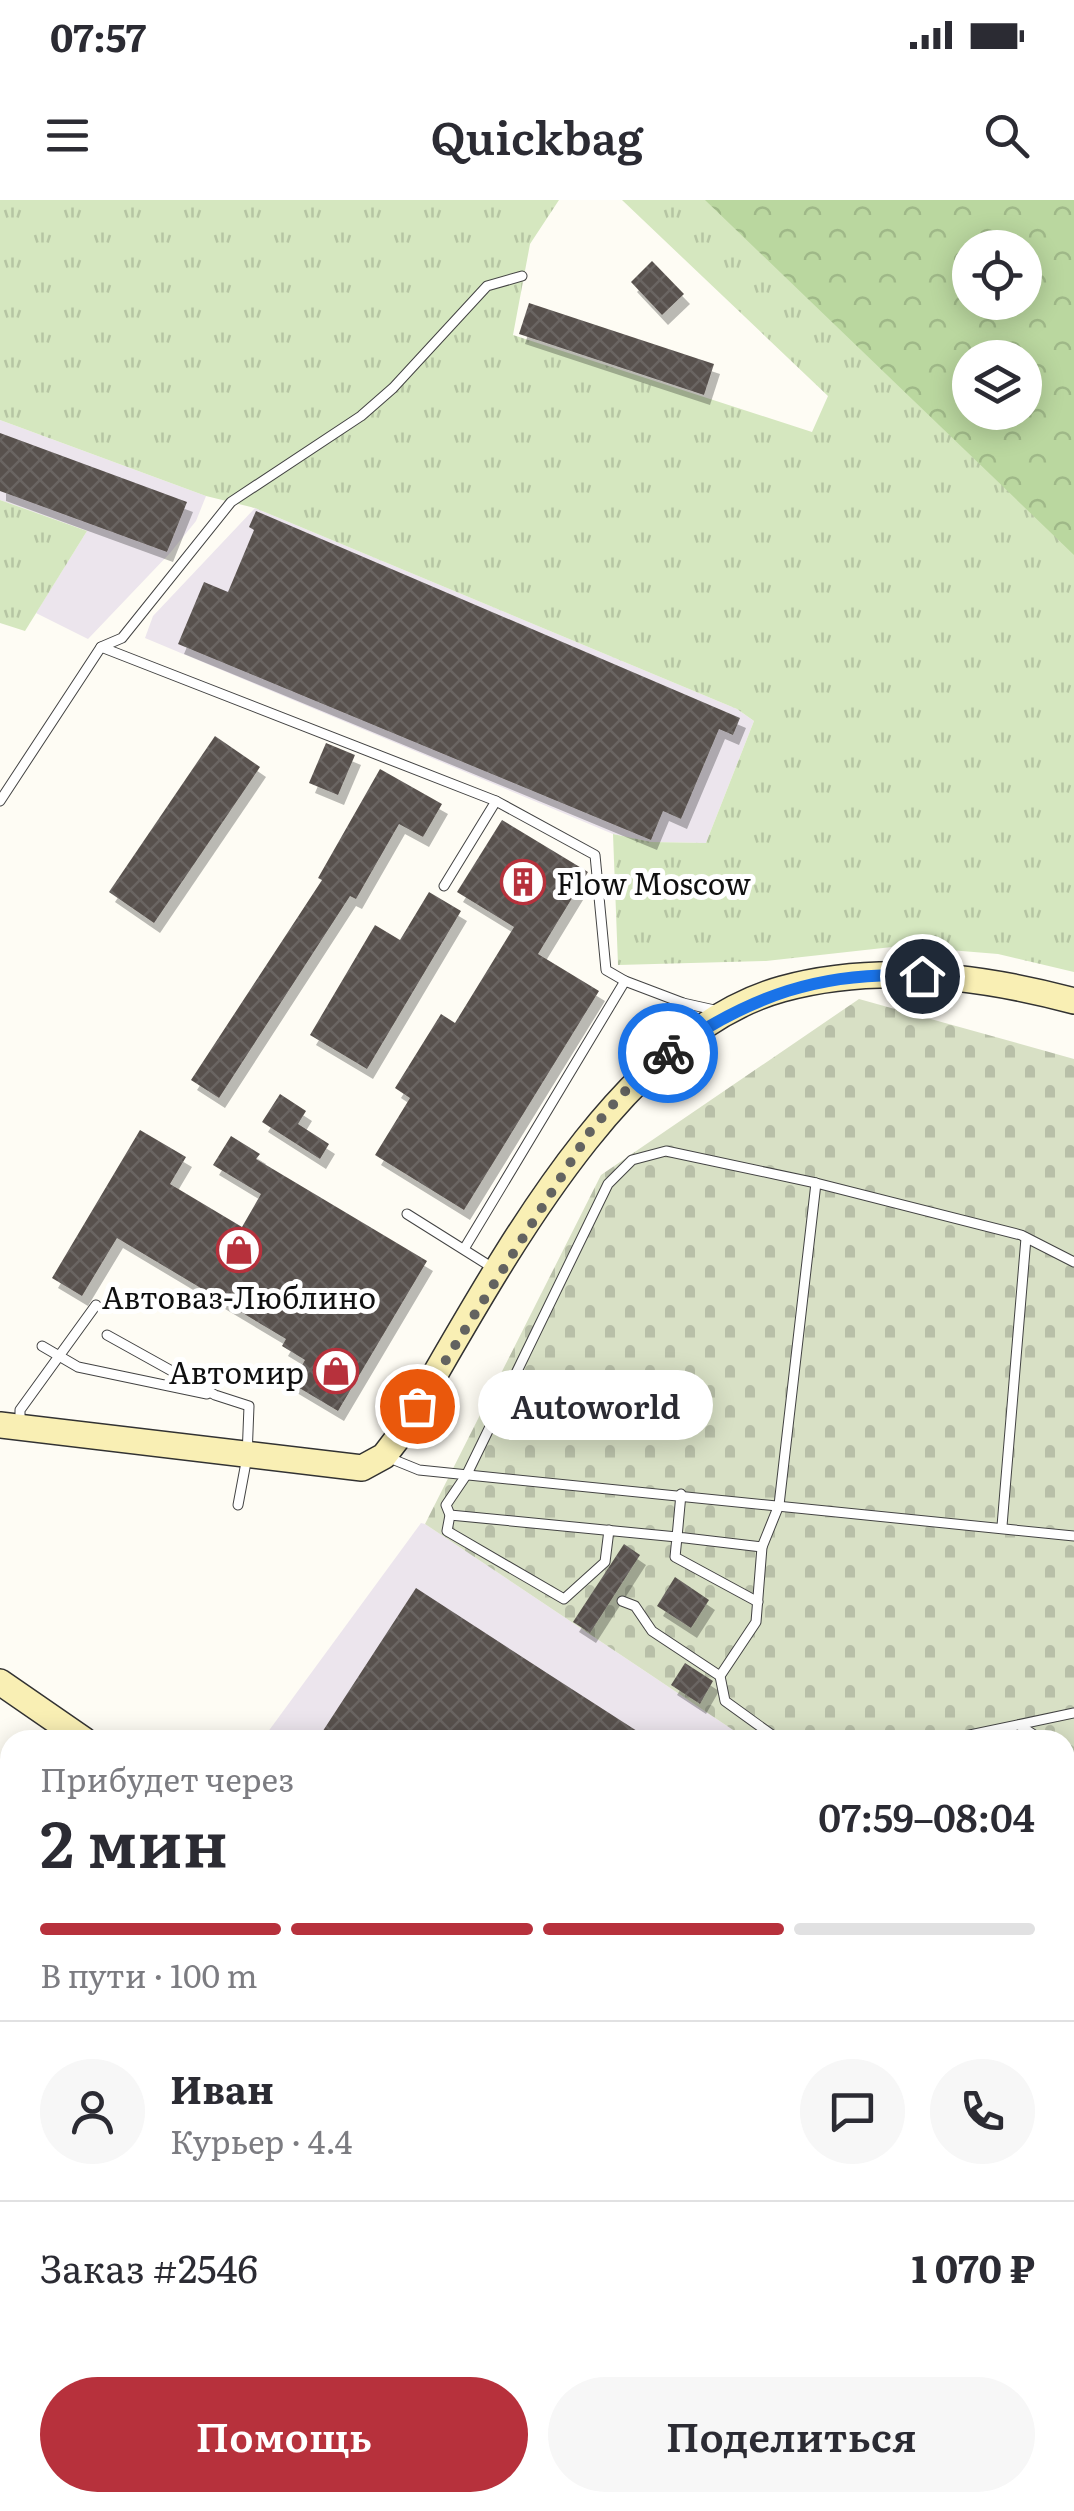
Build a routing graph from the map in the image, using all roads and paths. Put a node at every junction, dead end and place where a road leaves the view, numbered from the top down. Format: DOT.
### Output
graph roads {
  1 [pos="522,276"];
  2 [pos="101,646"];
  3 [pos="0,801"];
  4 [pos="496,801"];
  5 [pos="444,886"];
  6 [pos="625,980"];
  7 [pos="1074,1001"];
  8 [pos="682,1003"];
  9 [pos="728,1013"];
  10 [pos="696,1033"];
  11 [pos="816,1183"];
  12 [pos="406,1214"];
  13 [pos="1026,1238"];
  14 [pos="464,1249"];
  15 [pos="1074,1262"];
  16 [pos="498,1271"];
  17 [pos="96,1305"];
  18 [pos="107,1335"];
  19 [pos="42,1346"];
  20 [pos="56,1355"];
  21 [pos="215,1395"];
  22 [pos="10,1426"];
  23 [pos="384,1456"];
  24 [pos="248,1457"];
  25 [pos="467,1474"];
  26 [pos="680,1494"];
  27 [pos="238,1505"];
  28 [pos="779,1506"];
  29 [pos="450,1515"];
  30 [pos="1002,1526"];
  31 [pos="609,1530"];
  32 [pos="1074,1536"];
  33 [pos="677,1537"];
  34 [pos="762,1547"];
  35 [pos="622,1600"];
  36 [pos="758,1602"];
  37 [pos="720,1676"];
  38 [pos="0,1682"];
  39 [pos="1074,1713"];
  40 [pos="1020,1724"];
  41 [pos="70,1730"];
  42 [pos="765,1730"];
  43 [pos="992,1730"];
  44 [pos="1028,1730"];
  1 -- 2 [label="lane"];
  2 -- 3 [label="lane"];
  2 -- 4 [label="lane"];
  4 -- 5 [label="lane"];
  4 -- 6 [label="lane"];
  6 -- 8 [label="lane"];
  6 -- 14 [label="lane"];
  7 -- 9 [label="street"];
  8 -- 9 [label="lane"];
  8 -- 10 [label="lane"];
  9 -- 10 [label="street"];
  10 -- 16 [label="street"];
  11 -- 13 [label="lane"];
  11 -- 25 [label="lane"];
  11 -- 28 [label="lane"];
  12 -- 14 [label="lane"];
  13 -- 15 [label="lane"];
  13 -- 30 [label="lane"];
  14 -- 16 [label="lane"];
  16 -- 23 [label="street"];
  17 -- 20 [label="lane"];
  18 -- 21 [label="lane"];
  19 -- 20 [label="lane"];
  20 -- 21 [label="lane"];
  20 -- 22 [label="lane"];
  21 -- 24 [label="lane"];
  22 -- 24 [label="street"];
  23 -- 24 [label="street"];
  23 -- 25 [label="lane"];
  24 -- 27 [label="lane"];
  25 -- 26 [label="lane"];
  25 -- 29 [label="lane"];
  26 -- 28 [label="lane"];
  26 -- 33 [label="lane"];
  28 -- 30 [label="lane"];
  28 -- 34 [label="lane"];
  29 -- 31 [label="lane"];
  29 -- 31 [label="lane"];
  30 -- 32 [label="lane"];
  31 -- 33 [label="lane"];
  33 -- 34 [label="lane"];
  33 -- 36 [label="lane"];
  34 -- 36 [label="lane"];
  35 -- 37 [label="lane"];
  36 -- 37 [label="lane"];
  37 -- 42 [label="lane"];
  38 -- 41 [label="street"];
  39 -- 40 [label="lane"];
  40 -- 43 [label="lane"];
  40 -- 44 [label="lane"];
}
